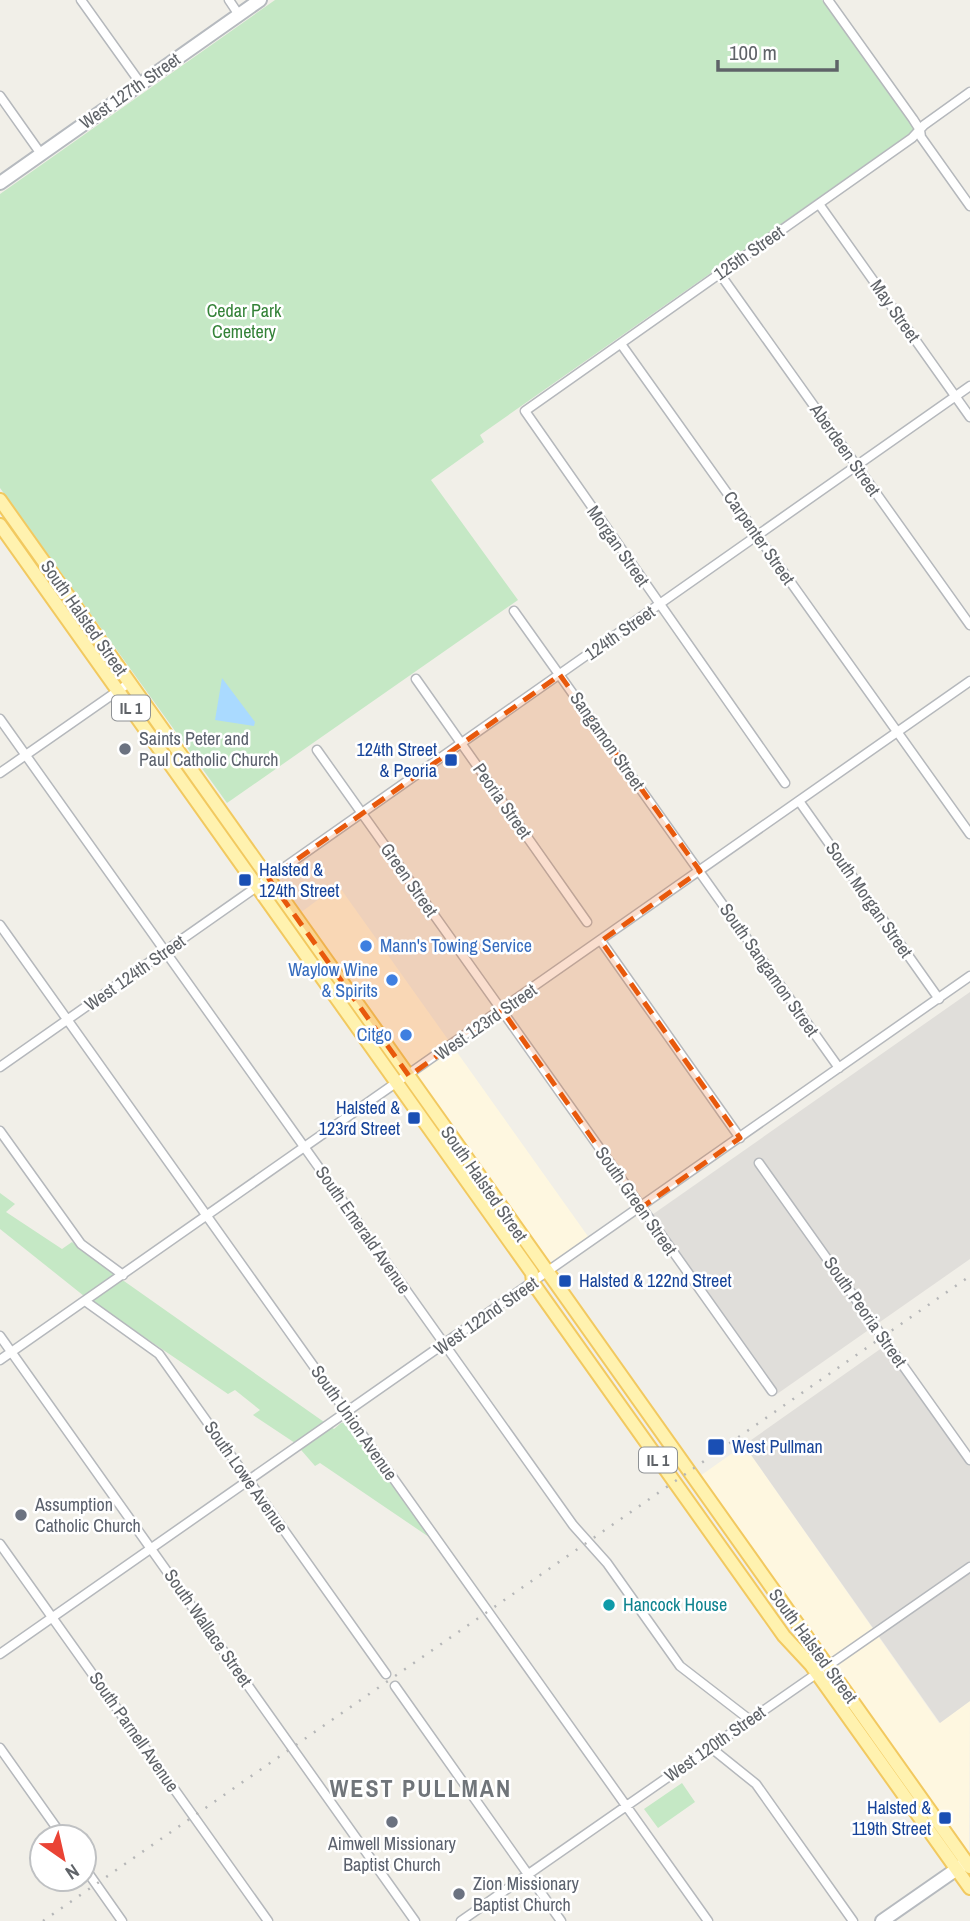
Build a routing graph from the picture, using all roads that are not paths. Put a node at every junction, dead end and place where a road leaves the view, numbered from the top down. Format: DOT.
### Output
graph roads {
  1 [pos="81,0"];
  2 [pos="229,0"];
  3 [pos="260,0"];
  4 [pos="828,0"];
  5 [pos="239,15"];
  6 [pos="141,84"];
  7 [pos="970,92"];
  8 [pos="0,96"];
  9 [pos="920,130"];
  10 [pos="41,154"];
  11 [pos="0,183"];
  12 [pos="819,204"];
  13 [pos="970,206"];
  14 [pos="720,274"];
  15 [pos="621,344"];
  16 [pos="970,386"];
  17 [pos="956,397"];
  18 [pos="525,411"];
  19 [pos="970,417"];
  20 [pos="857,466"];
  21 [pos="0,500"];
  22 [pos="0,525"];
  23 [pos="758,536"];
  24 [pos="659,605"];
  25 [pos="514,611"];
  26 [pos="970,625"];
  27 [pos="560,675"];
  28 [pos="416,679"];
  29 [pos="970,681"];
  30 [pos="129,683"];
  31 [pos="118,691"];
  32 [pos="0,719"];
  33 [pos="898,732"];
  34 [pos="462,744"];
  35 [pos="317,750"];
  36 [pos="26,755"];
  37 [pos="0,773"];
  38 [pos="785,783"];
  39 [pos="799,801"];
  40 [pos="363,814"];
  41 [pos="970,834"];
  42 [pos="699,872"];
  43 [pos="269,879"];
  44 [pos="258,887"];
  45 [pos="587,922"];
  46 [pos="0,925"];
  47 [pos="601,941"];
  48 [pos="165,951"];
  49 [pos="970,976"];
  50 [pos="939,999"];
  51 [pos="502,1010"];
  52 [pos="67,1020"];
  53 [pos="0,1067"];
  54 [pos="839,1068"];
  55 [pos="408,1076"];
  56 [pos="397,1084"];
  57 [pos="0,1131"];
  58 [pos="740,1138"];
  59 [pos="305,1148"];
  60 [pos="759,1163"];
  61 [pos="641,1208"];
  62 [pos="208,1216"];
  63 [pos="547,1274"];
  64 [pos="123,1275"];
  65 [pos="533,1283"];
  66 [pos="85,1301"];
  67 [pos="0,1336"];
  68 [pos="445,1345"];
  69 [pos="12,1352"];
  70 [pos="0,1360"];
  71 [pos="772,1391"];
  72 [pos="346,1413"];
  73 [pos="970,1460"];
  74 [pos="249,1481"];
  75 [pos="0,1544"];
  76 [pos="151,1549"];
  77 [pos="970,1567"];
  78 [pos="53,1618"];
  79 [pos="0,1654"];
  80 [pos="822,1670"];
  81 [pos="386,1674"];
  82 [pos="395,1686"];
  83 [pos="750,1720"];
  84 [pos="710,1747"];
  85 [pos="0,1748"];
  86 [pos="626,1806"];
  87 [pos="53,1823"];
  88 [pos="966,1865"];
  89 [pos="528,1874"];
  90 [pos="98,1887"];
  91 [pos="970,1888"];
  92 [pos="122,1921"];
  93 [pos="268,1921"];
  94 [pos="415,1921"];
  95 [pos="461,1921"];
  96 [pos="561,1921"];
  97 [pos="708,1921"];
  98 [pos="853,1921"];
  99 [pos="882,1921"];
  1 -- 6 [label="street"];
  2 -- 5 [label="street"];
  3 -- 5 [label="main road, West 127th Street"];
  4 -- 9 [label="street"];
  5 -- 6 [label="main road, West 127th Street"];
  6 -- 10 [label="main road, West 127th Street"];
  7 -- 9 [label="street, 125th Street"];
  8 -- 10 [label="street"];
  9 -- 12 [label="street, 125th Street"];
  9 -- 13 [label="street"];
  10 -- 11 [label="main road, West 127th Street"];
  12 -- 14 [label="street, 125th Street"];
  12 -- 17 [label="street, May Street"];
  14 -- 15 [label="street, 125th Street"];
  14 -- 20 [label="street, Aberdeen Street"];
  15 -- 18 [label="street, 125th Street"];
  15 -- 23 [label="street, Carpenter Street"];
  16 -- 17 [label="street, 124th Street"];
  17 -- 19 [label="street, May Street"];
  17 -- 20 [label="street, 124th Street"];
  18 -- 24 [label="street, Morgan Street"];
  20 -- 23 [label="street, 124th Street"];
  20 -- 26 [label="street, Aberdeen Street"];
  21 -- 30 [label="main road, South Halsted Street / IL 1"];
  22 -- 31 [label="main road, South Halsted Street / IL 1"];
  23 -- 24 [label="street, 124th Street"];
  23 -- 33 [label="street, Carpenter Street"];
  24 -- 27 [label="street, 124th Street"];
  24 -- 38 [label="street, Morgan Street"];
  25 -- 27 [label="street, Sangamon Street"];
  27 -- 34 [label="street, 124th Street"];
  27 -- 42 [label="street, Sangamon Street"];
  28 -- 34 [label="street, Peoria Street"];
  29 -- 33 [label="street, West 123rd Street"];
  30 -- 31 [label="street"];
  30 -- 43 [label="main road, South Halsted Street / IL 1"];
  31 -- 36 [label="street"];
  31 -- 44 [label="main road, South Halsted Street / IL 1"];
  32 -- 36 [label="street, South Emerald Avenue"];
  33 -- 39 [label="street, West 123rd Street"];
  33 -- 41 [label="street, Carpenter Street"];
  34 -- 40 [label="street, 124th Street"];
  34 -- 45 [label="street, Peoria Street"];
  35 -- 40 [label="street, Green Street"];
  36 -- 37 [label="street"];
  36 -- 48 [label="street, South Emerald Avenue"];
  39 -- 42 [label="street, West 123rd Street"];
  39 -- 50 [label="street, South Morgan Street"];
  40 -- 43 [label="street, 124th Street"];
  40 -- 51 [label="street, Green Street"];
  42 -- 47 [label="street, West 123rd Street"];
  42 -- 54 [label="street, South Sangamon Street"];
  43 -- 44 [label="street, West 124th Street"];
  43 -- 55 [label="main road, South Halsted Street / IL 1"];
  44 -- 48 [label="street, West 124th Street"];
  44 -- 56 [label="main road, South Halsted Street / IL 1"];
  46 -- 52 [label="street, South Union Avenue"];
  47 -- 51 [label="street, West 123rd Street"];
  47 -- 58 [label="street"];
  48 -- 52 [label="street, West 124th Street"];
  48 -- 59 [label="street, South Emerald Avenue"];
  49 -- 50 [label="street, West 122nd Street"];
  50 -- 54 [label="street, West 122nd Street"];
  51 -- 55 [label="street, West 123rd Street"];
  51 -- 61 [label="street, South Green Street"];
  52 -- 53 [label="street, West 124th Street"];
  52 -- 62 [label="street, South Union Avenue"];
  54 -- 58 [label="street, West 122nd Street"];
  55 -- 56 [label="street, West 123rd Street"];
  55 -- 63 [label="main road, South Halsted Street / IL 1"];
  56 -- 59 [label="street, West 123rd Street"];
  56 -- 65 [label="main road, South Halsted Street / IL 1"];
  57 -- 64 [label="street"];
  58 -- 61 [label="street, West 122nd Street"];
  59 -- 62 [label="street, West 123rd Street"];
  59 -- 68 [label="street, South Emerald Avenue"];
  60 -- 73 [label="street, South Peoria Street"];
  61 -- 63 [label="street, West 122nd Street"];
  61 -- 71 [label="street, South Green Street"];
  62 -- 64 [label="street, West 123rd Street"];
  62 -- 72 [label="street, South Union Avenue"];
  63 -- 65 [label="street, West 122nd Street"];
  63 -- 80 [label="main road, South Halsted Street / IL 1"];
  64 -- 66 [label="street, West 123rd Street"];
  65 -- 68 [label="street, West 122nd Street"];
  65 -- 80 [label="main road, South Halsted Street / IL 1"];
  66 -- 69 [label="street, West 123rd Street"];
  66 -- 74 [label="street, South Lowe Avenue"];
  67 -- 69 [label="street, South Wallace Street"];
  68 -- 72 [label="street, West 122nd Street"];
  68 -- 83 [label="street, South Emerald Avenue"];
  69 -- 70 [label="street, West 123rd Street"];
  69 -- 76 [label="street, South Wallace Street"];
  72 -- 74 [label="street, West 122nd Street"];
  72 -- 86 [label="street, South Union Avenue"];
  74 -- 76 [label="street, West 122nd Street"];
  74 -- 81 [label="street, South Lowe Avenue"];
  75 -- 78 [label="street, South Parnell Avenue"];
  76 -- 78 [label="street, West 122nd Street"];
  76 -- 94 [label="street, South Wallace Street"];
  77 -- 80 [label="street, West 120th Street"];
  78 -- 79 [label="street, West 122nd Street"];
  78 -- 93 [label="street, South Parnell Avenue"];
  80 -- 83 [label="street, West 120th Street"];
  80 -- 88 [label="main road, South Halsted Street / IL 1"];
  82 -- 89 [label="street"];
  83 -- 84 [label="street, West 120th Street"];
  84 -- 86 [label="street, West 120th Street"];
  84 -- 98 [label="street"];
  85 -- 87 [label="street"];
  86 -- 89 [label="street, West 120th Street"];
  86 -- 97 [label="street, South Union Avenue"];
  88 -- 91 [label="main road, South Halsted Street / IL 1"];
  88 -- 99 [label="main road"];
  89 -- 95 [label="street, West 120th Street"];
  89 -- 96 [label="street"];
  90 -- 92 [label="street"];
}
